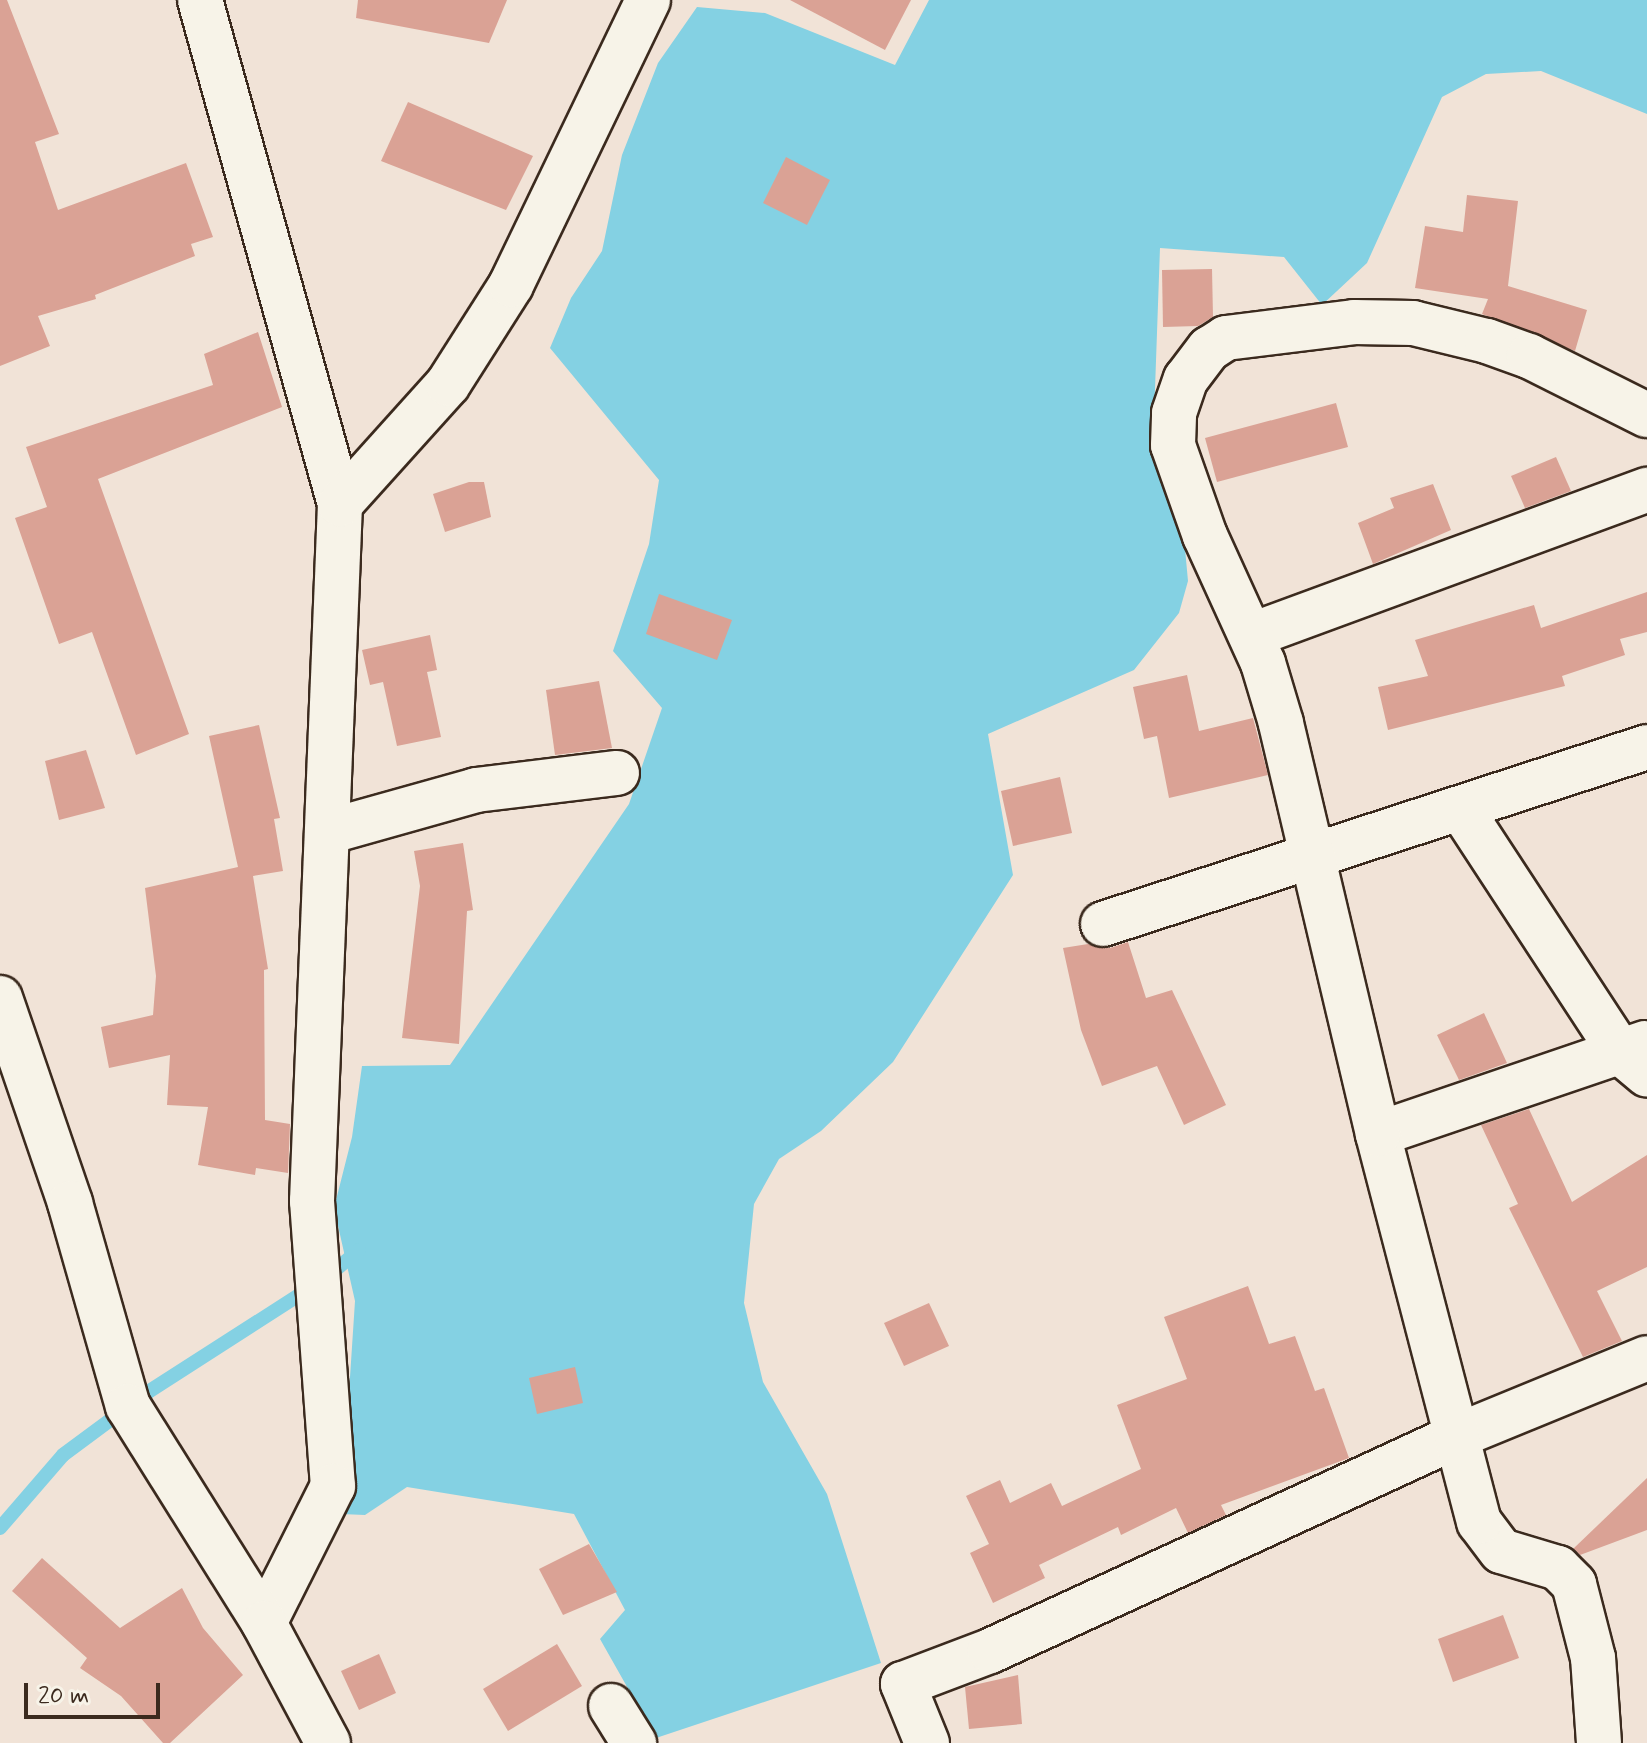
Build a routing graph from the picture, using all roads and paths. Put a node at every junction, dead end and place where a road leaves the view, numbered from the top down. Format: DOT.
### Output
graph roads {
  1 [pos="200,0"];
  2 [pos="648,0"];
  3 [pos="1647,415"];
  4 [pos="1647,490"];
  5 [pos="340,504"];
  6 [pos="1252,635"];
  7 [pos="1647,747"];
  8 [pos="617,773"];
  9 [pos="1461,809"];
  10 [pos="327,832"];
  11 [pos="1313,858"];
  12 [pos="1103,924"];
  13 [pos="0,998"];
  14 [pos="1638,1057"];
  15 [pos="1378,1134"];
  16 [pos="1647,1358"];
  17 [pos="1457,1436"];
  18 [pos="264,1623"];
  19 [pos="611,1706"];
  20 [pos="328,1743"];
  21 [pos="634,1743"];
  22 [pos="927,1743"];
  23 [pos="1599,1743"];
  1 -- 5 [label="street"];
  2 -- 5 [label="street"];
  3 -- 6 [label="street"];
  4 -- 6 [label="street"];
  5 -- 10 [label="street"];
  6 -- 11 [label="street"];
  7 -- 9 [label="street"];
  8 -- 10 [label="street"];
  9 -- 11 [label="street"];
  9 -- 14 [label="street"];
  10 -- 18 [label="street"];
  11 -- 12 [label="street"];
  11 -- 15 [label="street"];
  13 -- 18 [label="street"];
  14 -- 15 [label="street"];
  15 -- 17 [label="street"];
  16 -- 17 [label="street"];
  17 -- 22 [label="street"];
  17 -- 23 [label="street"];
  18 -- 20 [label="street"];
  19 -- 21 [label="street"];
}
